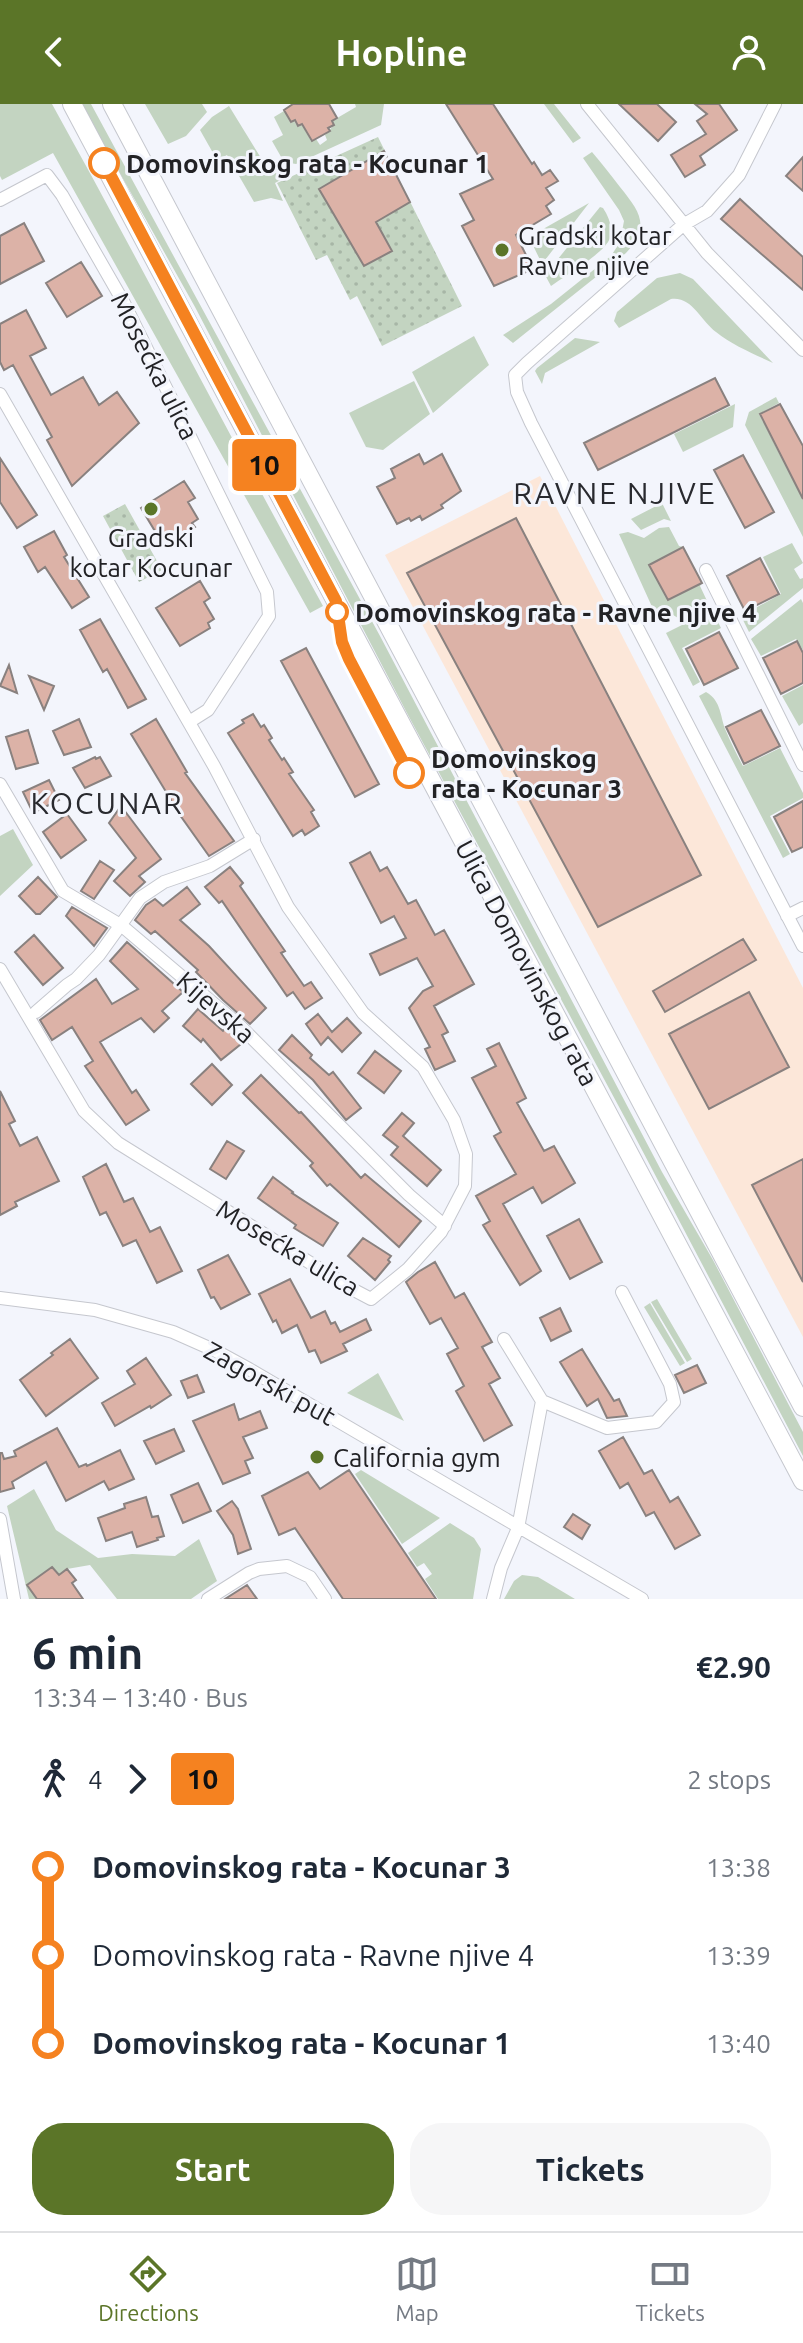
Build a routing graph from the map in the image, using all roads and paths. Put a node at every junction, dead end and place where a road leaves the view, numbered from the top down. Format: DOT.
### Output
graph roads {
  1 [pos="72,104"];
  2 [pos="112,104"];
  3 [pos="587,104"];
  4 [pos="775,104"];
  5 [pos="0,200"];
  6 [pos="683,225"];
  7 [pos="803,350"];
  8 [pos="0,394"];
  9 [pos="706,570"];
  10 [pos="189,722"];
  11 [pos="803,765"];
  12 [pos="0,784"];
  13 [pos="254,839"];
  14 [pos="803,908"];
  15 [pos="787,916"];
  16 [pos="122,926"];
  17 [pos="803,946"];
  18 [pos="0,969"];
  19 [pos="36,1012"];
  20 [pos="445,1226"];
  21 [pos="622,1292"];
  22 [pos="0,1298"];
  23 [pos="504,1339"];
  24 [pos="542,1401"];
  25 [pos="803,1407"];
  26 [pos="803,1481"];
  27 [pos="0,1519"];
  28 [pos="518,1528"];
  29 [pos="14,1599"];
  30 [pos="208,1599"];
  31 [pos="325,1599"];
  32 [pos="493,1599"];
  33 [pos="642,1599"];
  1 -- 26 [label="main road, Ulica Domovinskog rata"];
  2 -- 25 [label="main road, Ulica Domovinskog rata"];
  3 -- 6 [label="street"];
  4 -- 6 [label="street"];
  5 -- 10 [label="street, Mosećka ulica"];
  6 -- 7 [label="street"];
  6 -- 15 [label="street"];
  8 -- 10 [label="street, Mosećka ulica"];
  9 -- 11 [label="street"];
  10 -- 13 [label="street, Mosećka ulica"];
  12 -- 16 [label="street, Kijevska"];
  13 -- 16 [label="street"];
  13 -- 20 [label="street, Mosećka ulica"];
  14 -- 15 [label="street"];
  15 -- 17 [label="street"];
  16 -- 19 [label="street"];
  16 -- 20 [label="street, Kijevska"];
  18 -- 20 [label="street, Mosećka ulica"];
  21 -- 24 [label="street"];
  22 -- 28 [label="street, Zagorski put"];
  23 -- 24 [label="street"];
  24 -- 28 [label="street"];
  27 -- 29 [label="street"];
  28 -- 32 [label="street"];
  28 -- 33 [label="street, Zagorski put"];
  30 -- 31 [label="street"];
}
